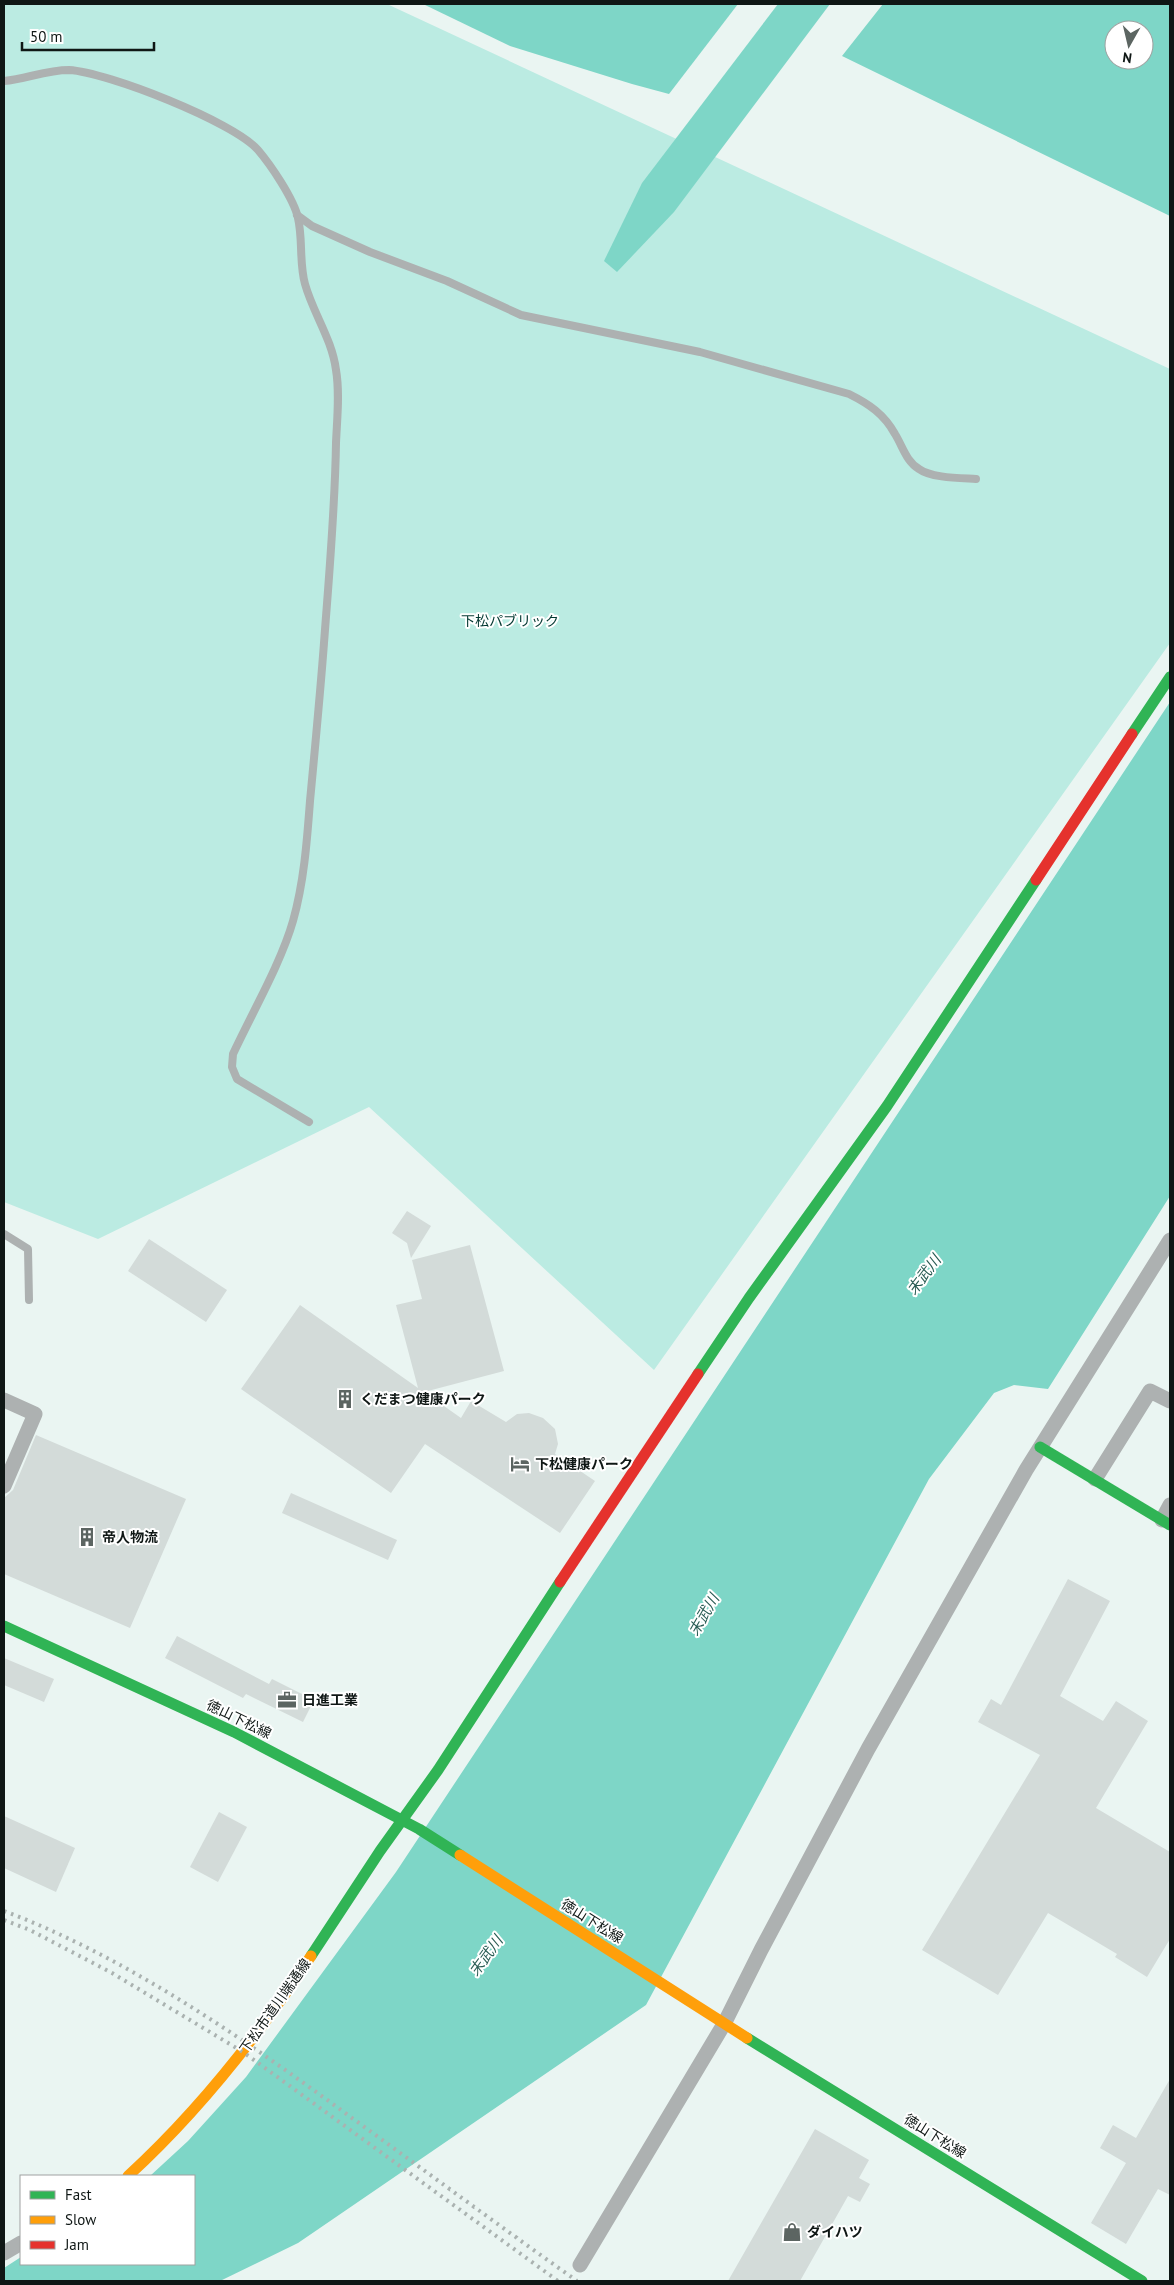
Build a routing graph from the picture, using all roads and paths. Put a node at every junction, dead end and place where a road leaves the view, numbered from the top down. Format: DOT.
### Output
graph roads {
  1 [pos="4,82"];
  2 [pos="298,215"];
  3 [pos="976,479"];
  4 [pos="1170,677"];
  5 [pos="309,1122"];
  6 [pos="4,1234"];
  7 [pos="1169,1244"];
  8 [pos="29,1300"];
  9 [pos="4,1400"];
  10 [pos="1170,1401"];
  11 [pos="1040,1447"];
  12 [pos="1095,1479"];
  13 [pos="4,1486"];
  14 [pos="1170,1504"];
  15 [pos="1166,1522"];
  16 [pos="4,1626"];
  17 [pos="403,1820"];
  18 [pos="724,2024"];
  19 [pos="129,2175"];
  20 [pos="20,2244"];
  21 [pos="4,2253"];
  22 [pos="580,2265"];
  23 [pos="1142,2281"];
  1 -- 2 [label="lane"];
  2 -- 3 [label="lane"];
  2 -- 5 [label="lane"];
  4 -- 17 [label="street, 下松市道川端通線"];
  6 -- 8 [label="lane"];
  7 -- 11 [label="street"];
  9 -- 13 [label="street"];
  10 -- 12 [label="street"];
  11 -- 12 [label="street"];
  11 -- 18 [label="street"];
  12 -- 15 [label="street"];
  14 -- 15 [label="street"];
  16 -- 17 [label="street, 徳山下松線"];
  17 -- 18 [label="street, 徳山下松線"];
  17 -- 19 [label="street, 下松市道川端通線"];
  18 -- 22 [label="street"];
  18 -- 23 [label="street, 徳山下松線"];
  20 -- 21 [label="street"];
}
